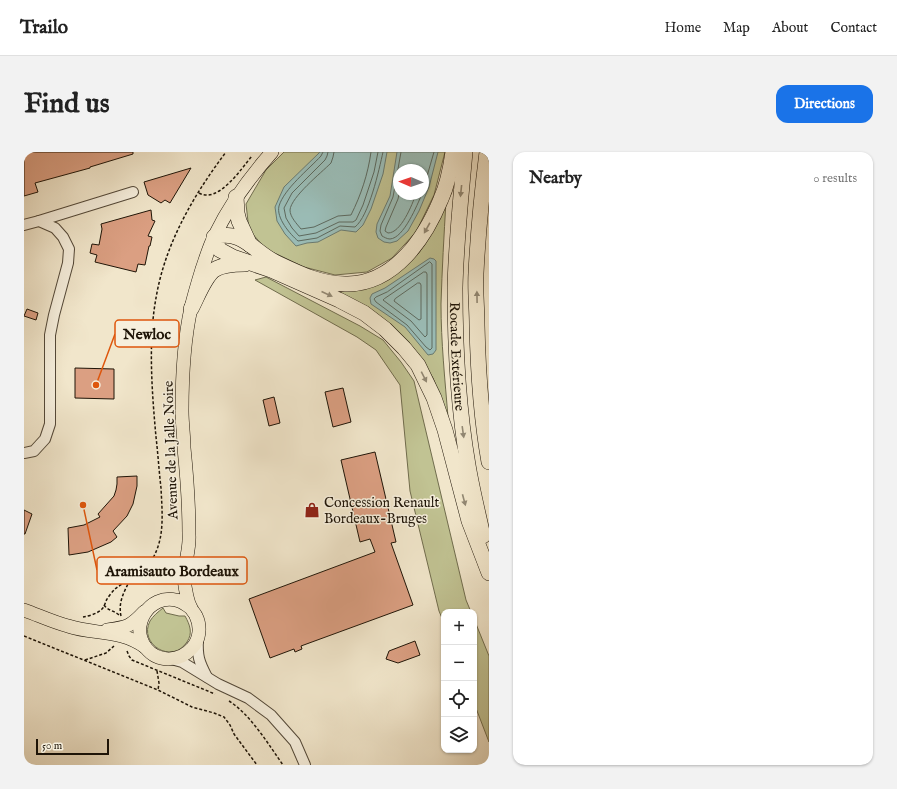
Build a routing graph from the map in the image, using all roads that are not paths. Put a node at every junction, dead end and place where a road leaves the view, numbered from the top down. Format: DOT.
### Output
graph roads {
  1 [pos="272,152"];
  2 [pos="454,152"];
  3 [pos="465,152"];
  4 [pos="487,152"];
  5 [pos="133,192"];
  6 [pos="236,197"];
  7 [pos="39,221"];
  8 [pos="24,225"];
  9 [pos="214,237"];
  10 [pos="250,245"];
  11 [pos="252,264"];
  12 [pos="191,309"];
  13 [pos="24,453"];
  14 [pos="489,462"];
  15 [pos="489,558"];
  16 [pos="489,573"];
  17 [pos="184,578"];
  18 [pos="160,601"];
  19 [pos="191,608"];
  20 [pos="147,609"];
  21 [pos="24,610"];
  22 [pos="125,632"];
  23 [pos="198,637"];
  24 [pos="145,647"];
  25 [pos="170,659"];
  26 [pos="208,679"];
  27 [pos="305,765"];
  1 -- 6 [label="main road, Avenue de la Jalle Noire"];
  2 -- 10 [label="highway, one-way"];
  3 -- 15 [label="highway, Rocade Extérieure, one-way"];
  14 -- 4 [label="highway, one-way"];
  5 -- 7 [label="street"];
  6 -- 9 [label="main road, Avenue de la Jalle Noire"];
  6 -- 10 [label="highway"];
  7 -- 8 [label="street"];
  7 -- 13 [label="street"];
  9 -- 10 [label="highway"];
  9 -- 11 [label="highway"];
  9 -- 12 [label="main road, Avenue de la Jalle Noire"];
  11 -- 12 [label="highway"];
  11 -- 16 [label="highway, one-way"];
  12 -- 17 [label="main road, Avenue de la Jalle Noire"];
  17 -- 18 [label="main road"];
  17 -- 19 [label="main road"];
  18 -- 19 [label="main road"];
  18 -- 20 [label="main road"];
  19 -- 23 [label="main road"];
  20 -- 22 [label="main road"];
  20 -- 24 [label="main road"];
  21 -- 22 [label="main road"];
  22 -- 24 [label="main road"];
  23 -- 25 [label="main road"];
  23 -- 26 [label="street"];
  24 -- 25 [label="main road"];
  25 -- 26 [label="street"];
  26 -- 27 [label="street"];
}
